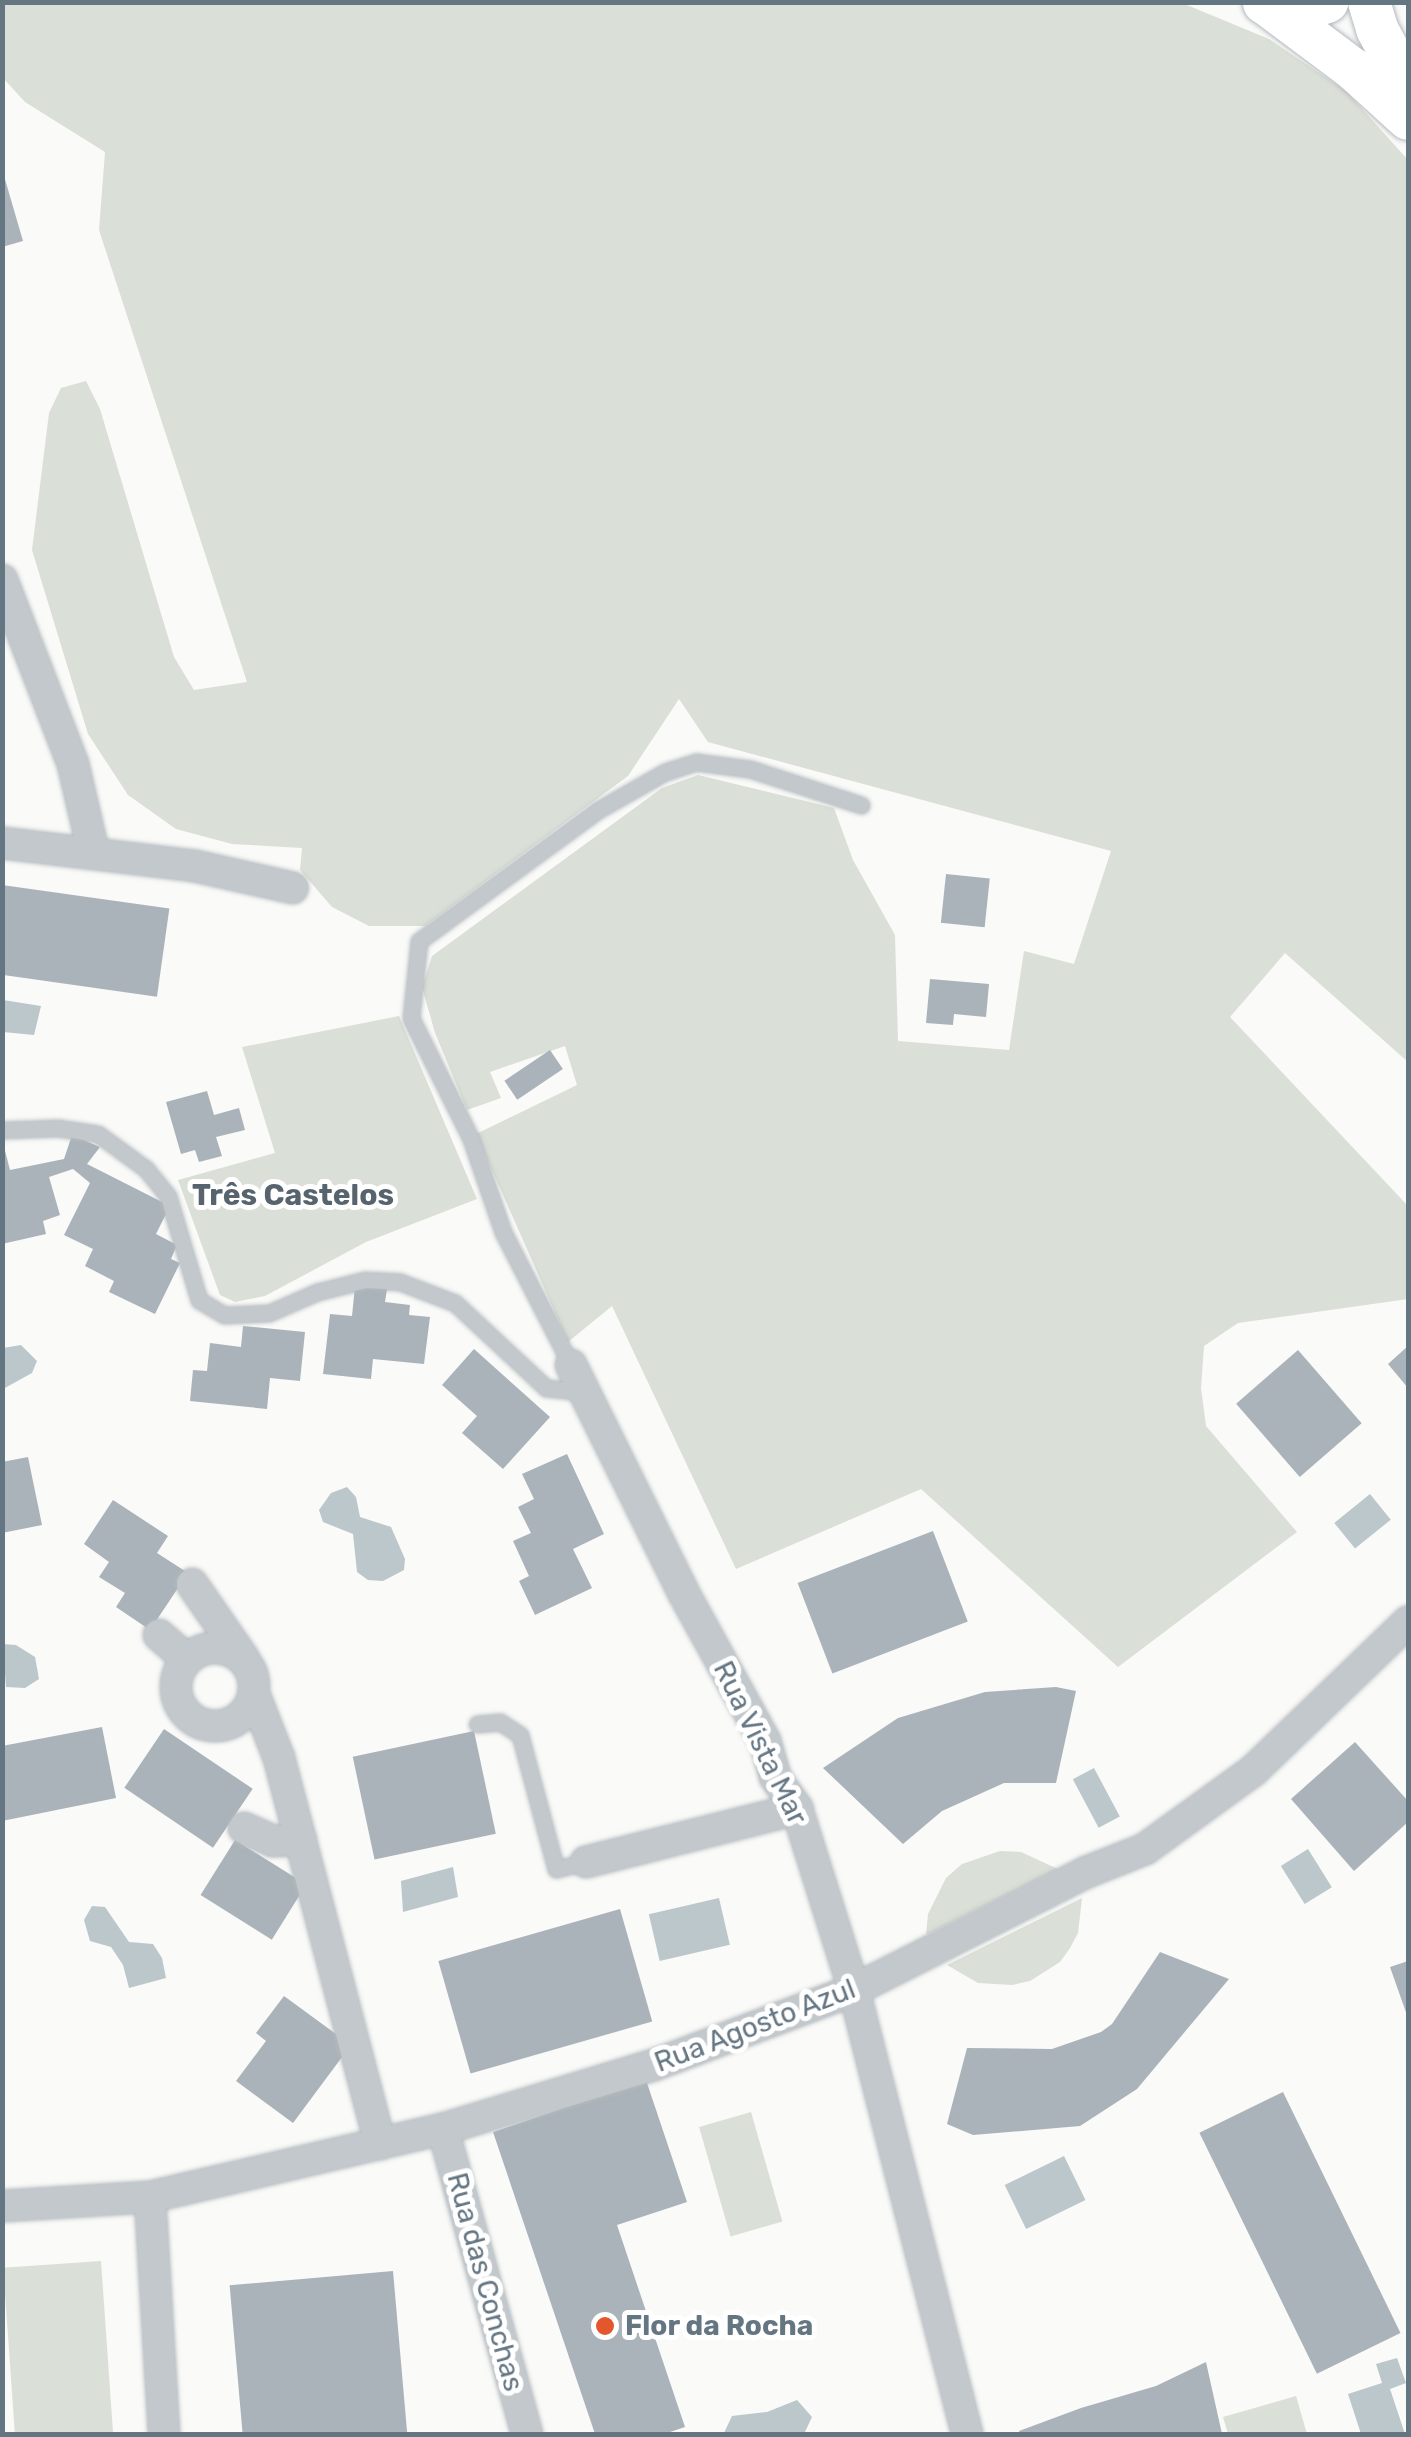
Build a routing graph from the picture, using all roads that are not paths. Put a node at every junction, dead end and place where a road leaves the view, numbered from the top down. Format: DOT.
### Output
graph roads {
  1 [pos="1327,2"];
  2 [pos="1369,2"];
  3 [pos="1265,4"];
  4 [pos="1408,87"];
  5 [pos="1408,119"];
  6 [pos="2,580"];
  7 [pos="862,806"];
  8 [pos="2,843"];
  9 [pos="94,854"];
  10 [pos="293,888"];
  11 [pos="2,1130"];
  12 [pos="578,1378"];
  13 [pos="192,1584"];
  14 [pos="1408,1622"];
  15 [pos="159,1635"];
  16 [pos="186,1659"];
  17 [pos="246,1662"];
  18 [pos="254,1694"];
  19 [pos="478,1724"];
  20 [pos="797,1809"];
  21 [pos="244,1828"];
  22 [pos="301,1840"];
  23 [pos="586,1862"];
  24 [pos="854,1990"];
  25 [pos="443,2129"];
  26 [pos="377,2131"];
  27 [pos="150,2197"];
  28 [pos="2,2206"];
  29 [pos="164,2434"];
  30 [pos="528,2434"];
  31 [pos="967,2434"];
  1 -- 3 [label="street"];
  2 -- 4 [label="street"];
  3 -- 5 [label="street"];
  6 -- 9 [label="street"];
  7 -- 12 [label="lane"];
  8 -- 9 [label="street"];
  9 -- 10 [label="street"];
  11 -- 12 [label="lane"];
  12 -- 20 [label="street, Rua Vista Mar"];
  13 -- 17 [label="street"];
  14 -- 24 [label="street, Rua Agosto Azul"];
  15 -- 16 [label="street"];
  16 -- 17 [label="street"];
  16 -- 18 [label="street"];
  17 -- 18 [label="street"];
  18 -- 22 [label="street"];
  19 -- 23 [label="lane"];
  20 -- 23 [label="street"];
  20 -- 24 [label="street, Rua Vista Mar"];
  21 -- 22 [label="street"];
  22 -- 26 [label="street"];
  24 -- 25 [label="street, Rua Agosto Azul"];
  24 -- 31 [label="street, Rua Vista Mar"];
  25 -- 26 [label="street, Rua Agosto Azul"];
  25 -- 30 [label="street, Rua das Conchas"];
  26 -- 27 [label="street, Rua Agosto Azul"];
  27 -- 28 [label="street, Rua Agosto Azul"];
  27 -- 29 [label="street"];
}
